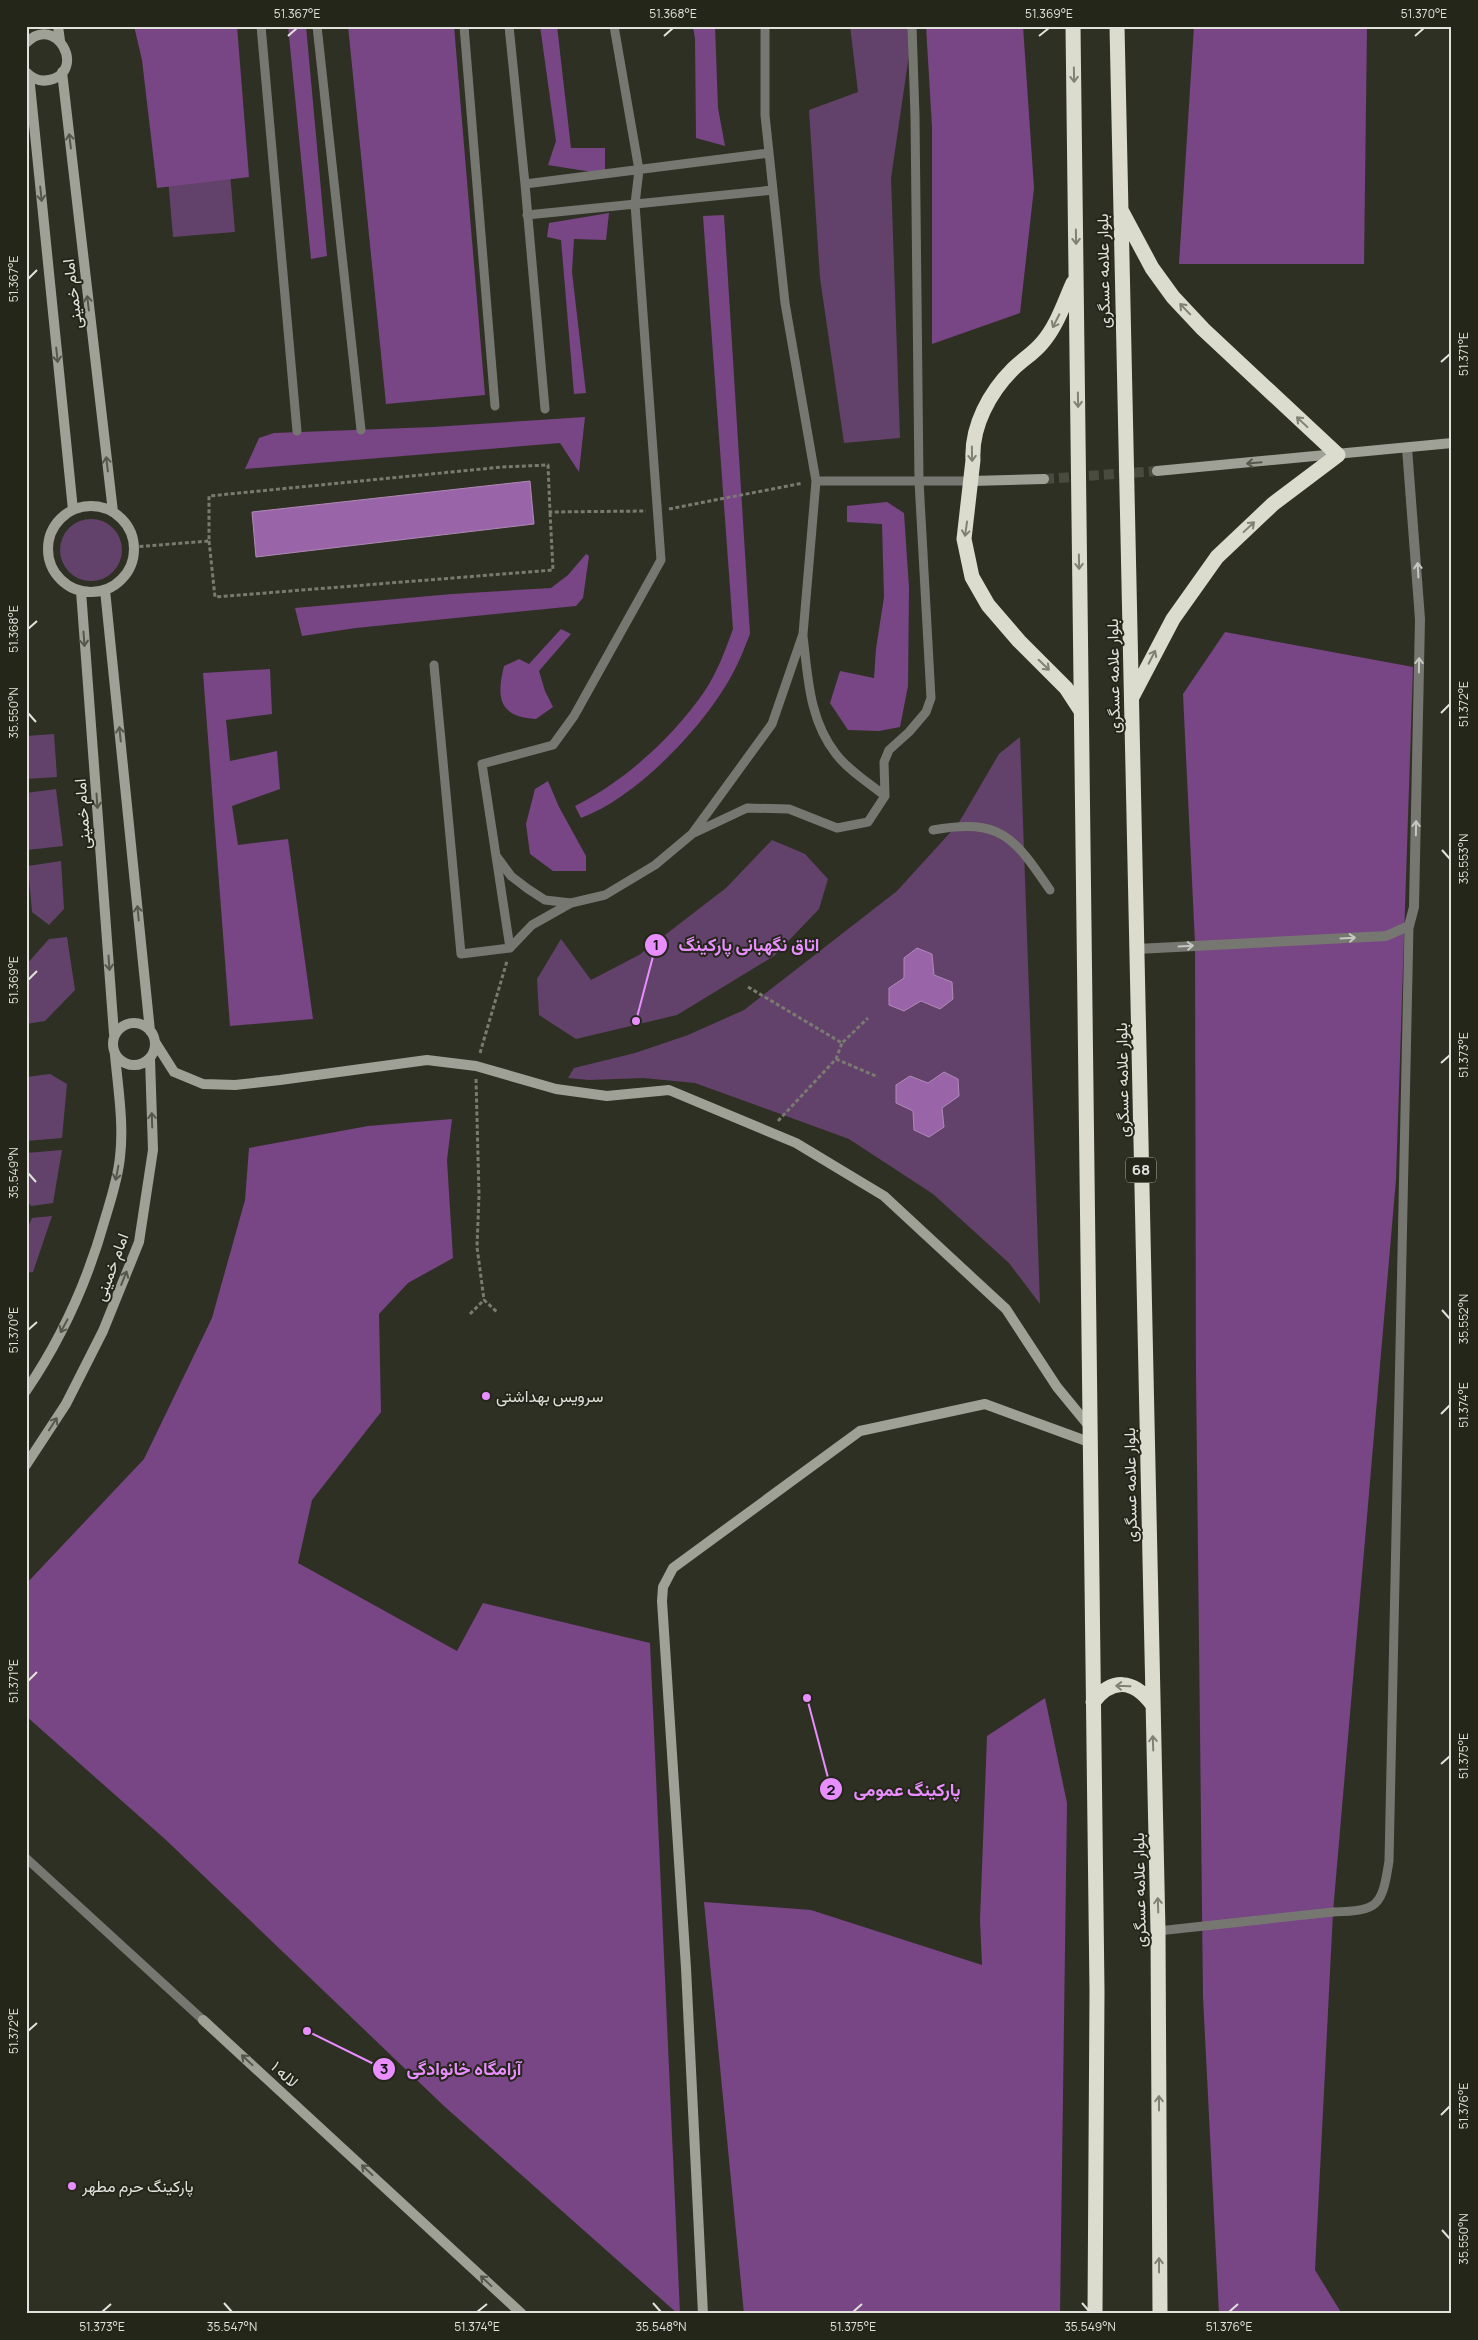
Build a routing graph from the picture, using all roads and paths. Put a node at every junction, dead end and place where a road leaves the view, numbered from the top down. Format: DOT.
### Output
graph roads {
  1 [pos="58,26"];
  2 [pos="261,26"];
  3 [pos="317,26"];
  4 [pos="464,26"];
  5 [pos="509,26"];
  6 [pos="614,26"];
  7 [pos="765,26"];
  8 [pos="912,26"];
  9 [pos="1073,26"];
  10 [pos="1117,26"];
  11 [pos="27,40"];
  12 [pos="60,41"];
  13 [pos="62,72"];
  14 [pos="28,74"];
  15 [pos="769,154"];
  16 [pos="639,170"];
  17 [pos="525,184"];
  18 [pos="773,190"];
  19 [pos="635,204"];
  20 [pos="1120,207"];
  21 [pos="526,215"];
  22 [pos="1076,277"];
  23 [pos="495,406"];
  24 [pos="545,409"];
  25 [pos="361,430"];
  26 [pos="297,431"];
  27 [pos="1452,444"];
  28 [pos="1407,448"];
  29 [pos="1338,455"];
  30 [pos="1157,471"];
  31 [pos="1044,479"];
  32 [pos="816,481"];
  33 [pos="919,481"];
  34 [pos="971,481"];
  35 [pos="73,510"];
  36 [pos="657,511"];
  37 [pos="113,512"];
  38 [pos="550,512"];
  39 [pos="209,541"];
  40 [pos="133,546"];
  41 [pos="105,590"];
  42 [pos="81,591"];
  43 [pos="803,634"];
  44 [pos="434,666"];
  45 [pos="1131,700"];
  46 [pos="1081,711"];
  47 [pos="885,796"];
  48 [pos="933,830"];
  49 [pos="692,834"];
  50 [pos="497,857"];
  51 [pos="1050,890"];
  52 [pos="571,903"];
  53 [pos="1409,926"];
  54 [pos="510,948"];
  55 [pos="1137,949"];
  56 [pos="748,987"];
  57 [pos="868,1018"];
  58 [pos="150,1031"];
  59 [pos="114,1034"];
  60 [pos="155,1042"];
  61 [pos="842,1043"];
  62 [pos="115,1054"];
  63 [pos="150,1059"];
  64 [pos="836,1059"];
  65 [pos="476,1066"];
  66 [pos="878,1077"];
  67 [pos="768,1132"];
  68 [pos="484,1300"];
  69 [pos="497,1312"];
  70 [pos="470,1314"];
  71 [pos="26,1391"];
  72 [pos="1089,1426"];
  73 [pos="1089,1442"];
  74 [pos="26,1465"];
  75 [pos="1092,1702"];
  76 [pos="1152,1704"];
  77 [pos="26,1858"];
  78 [pos="1158,1931"];
  79 [pos="204,2020"];
  80 [pos="522,2314"];
  81 [pos="703,2314"];
  82 [pos="1095,2314"];
  83 [pos="1160,2314"];
  1 -- 12 [label="street"];
  2 -- 26 [label="lane"];
  3 -- 25 [label="lane"];
  4 -- 23 [label="lane"];
  5 -- 17 [label="lane"];
  6 -- 16 [label="lane"];
  7 -- 15 [label="lane"];
  8 -- 33 [label="lane"];
  9 -- 22 [label="highway, بلوار علامه عسگری, one-way"];
  10 -- 20 [label="highway, بلوار علامه عسگری / 68"];
  11 -- 12 [label="street"];
  12 -- 13 [label="street, امام خمینی"];
  13 -- 14 [label="street"];
  37 -- 13 [label="street, امام خمینی, one-way"];
  14 -- 35 [label="street, امام خمینی, one-way"];
  15 -- 16 [label="lane"];
  15 -- 18 [label="lane"];
  16 -- 17 [label="lane"];
  16 -- 19 [label="lane"];
  17 -- 21 [label="lane"];
  18 -- 19 [label="lane"];
  18 -- 32 [label="lane"];
  19 -- 21 [label="lane"];
  19 -- 36 [label="lane"];
  29 -- 20 [label="highway, one-way"];
  20 -- 45 [label="highway, بلوار علامه عسگری / 68"];
  21 -- 24 [label="lane"];
  22 -- 34 [label="highway, one-way"];
  22 -- 46 [label="highway, بلوار علامه عسگری, one-way"];
  27 -- 28 [label="street"];
  28 -- 29 [label="street"];
  53 -- 28 [label="street, one-way"];
  29 -- 30 [label="street, one-way"];
  45 -- 29 [label="highway, one-way"];
  31 -- 34 [label="street"];
  32 -- 33 [label="lane"];
  32 -- 36 [label="path"];
  32 -- 43 [label="lane"];
  33 -- 34 [label="lane"];
  33 -- 47 [label="lane"];
  34 -- 46 [label="highway, one-way"];
  35 -- 37 [label="street"];
  35 -- 42 [label="street"];
  36 -- 38 [label="path"];
  36 -- 50 [label="lane"];
  37 -- 40 [label="street"];
  38 -- 39 [label="path"];
  38 -- 39 [label="path"];
  39 -- 40 [label="path"];
  40 -- 41 [label="street"];
  41 -- 42 [label="street"];
  58 -- 41 [label="street, one-way"];
  42 -- 59 [label="street, امام خمینی, one-way"];
  43 -- 47 [label="lane"];
  43 -- 49 [label="lane"];
  44 -- 54 [label="lane"];
  45 -- 55 [label="highway, بلوار علامه عسگری / 68"];
  46 -- 72 [label="highway, بلوار علامه عسگری"];
  47 -- 49 [label="lane"];
  48 -- 51 [label="lane"];
  49 -- 52 [label="lane"];
  50 -- 52 [label="lane"];
  50 -- 54 [label="lane"];
  52 -- 54 [label="lane"];
  55 -- 53 [label="street, one-way"];
  53 -- 78 [label="lane"];
  54 -- 65 [label="path"];
  55 -- 76 [label="highway, بلوار علامه عسگری / 68"];
  56 -- 61 [label="path"];
  57 -- 61 [label="path"];
  58 -- 59 [label="street"];
  58 -- 60 [label="street"];
  59 -- 62 [label="street"];
  60 -- 63 [label="street"];
  60 -- 65 [label="street"];
  61 -- 64 [label="path"];
  62 -- 63 [label="street"];
  62 -- 71 [label="street, امام خمینی, one-way"];
  74 -- 63 [label="street, امام خمینی, one-way"];
  64 -- 66 [label="path"];
  64 -- 67 [label="path"];
  65 -- 67 [label="street"];
  65 -- 68 [label="path"];
  67 -- 72 [label="street"];
  68 -- 69 [label="path"];
  68 -- 70 [label="path"];
  72 -- 73 [label="highway, بلوار علامه عسگری"];
  73 -- 75 [label="highway, بلوار علامه عسگری"];
  73 -- 81 [label="street"];
  76 -- 75 [label="highway, one-way"];
  75 -- 82 [label="highway, بلوار علامه عسگری"];
  78 -- 76 [label="highway, بلوار علامه عسگری / 68, one-way"];
  77 -- 79 [label="lane, لاله ۱"];
  83 -- 78 [label="highway, بلوار علامه عسگری / 68, one-way"];
  80 -- 79 [label="street, لاله ۱, one-way"];
}
